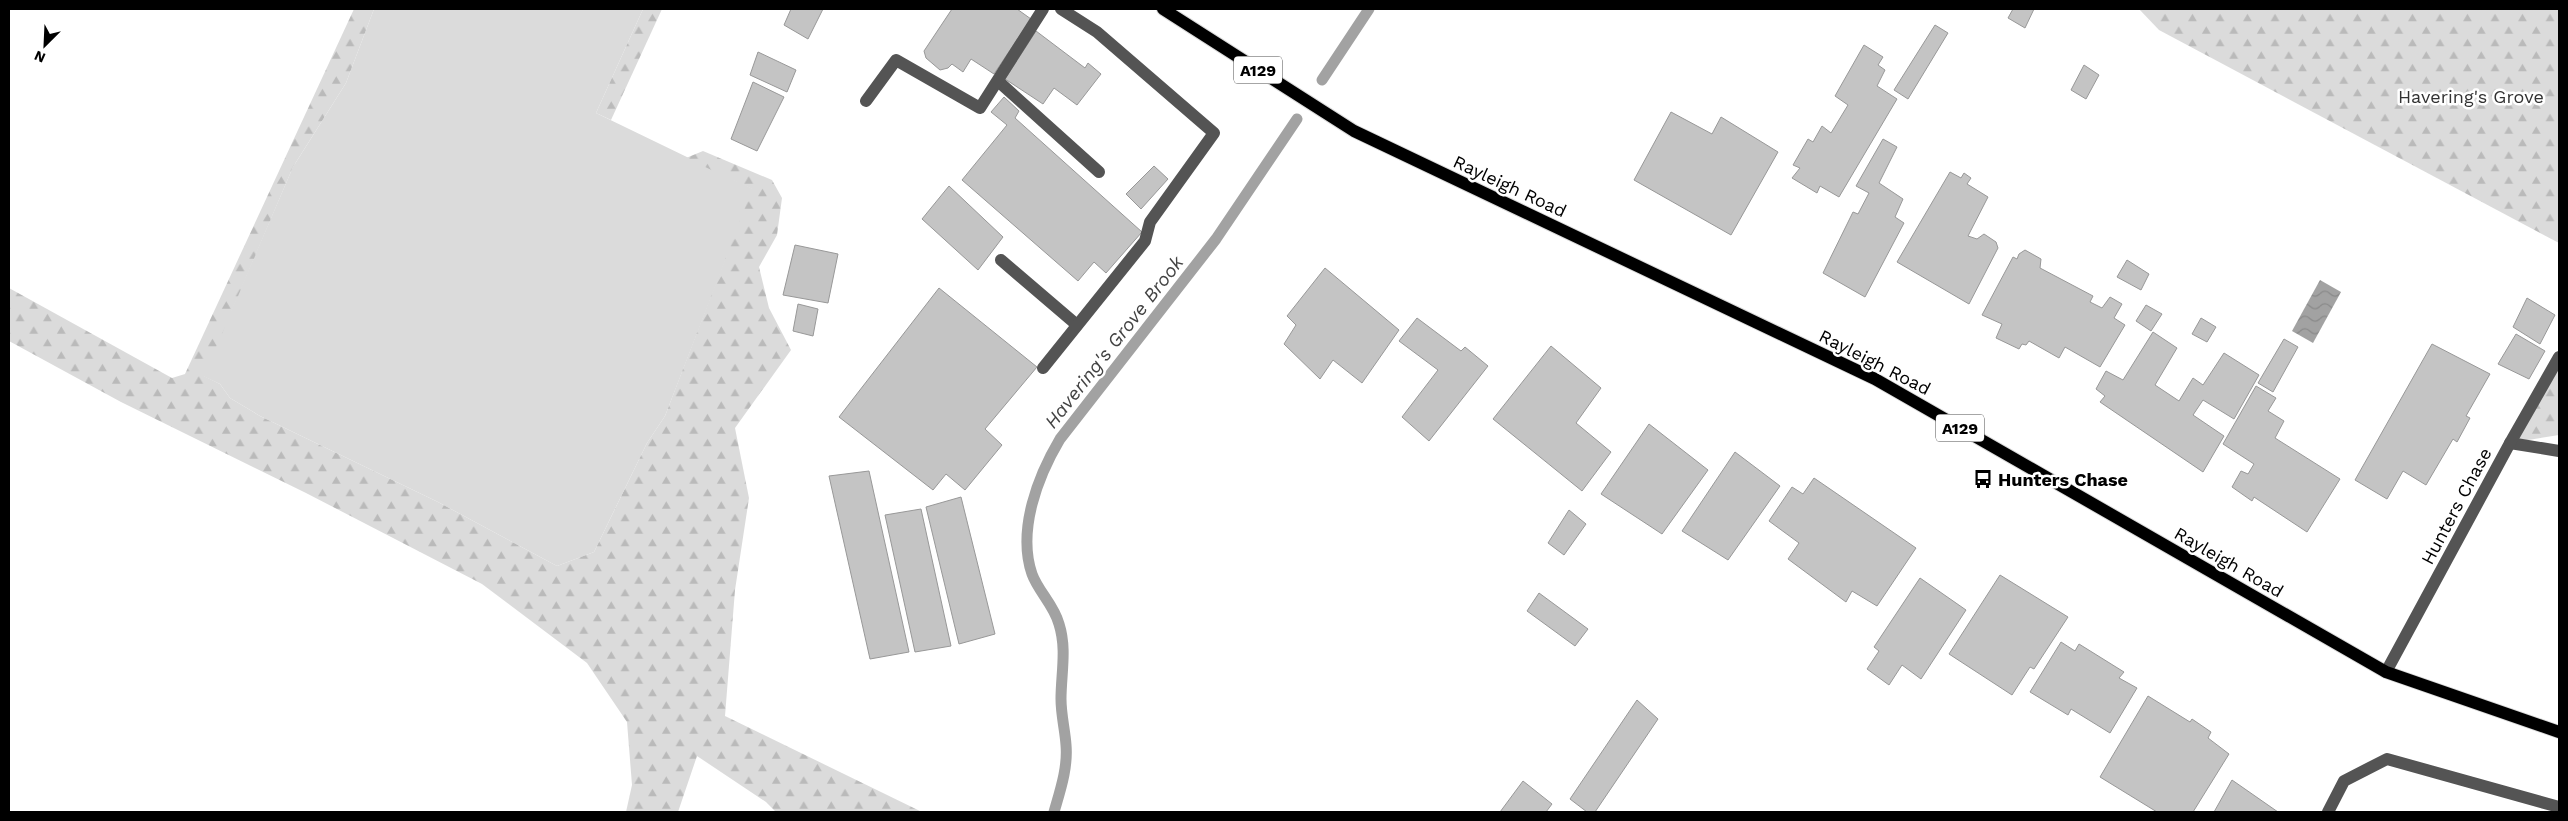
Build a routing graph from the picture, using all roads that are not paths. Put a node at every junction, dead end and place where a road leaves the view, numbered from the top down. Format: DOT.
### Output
graph roads {
  1 [pos="1043,9"];
  2 [pos="1061,9"];
  3 [pos="1163,9"];
  4 [pos="998,81"];
  5 [pos="866,101"];
  6 [pos="1099,172"];
  7 [pos="1001,260"];
  8 [pos="1077,325"];
  9 [pos="2559,357"];
  10 [pos="1043,368"];
  11 [pos="2510,443"];
  12 [pos="2559,451"];
  13 [pos="2386,672"];
  14 [pos="2559,732"];
  15 [pos="2559,806"];
  16 [pos="2328,812"];
  1 -- 4 [label="street"];
  2 -- 8 [label="street"];
  3 -- 13 [label="main road, Rayleigh Road / A129"];
  4 -- 5 [label="street"];
  4 -- 6 [label="street"];
  7 -- 8 [label="street"];
  8 -- 10 [label="street"];
  9 -- 11 [label="street, Hunters Chase"];
  11 -- 12 [label="street"];
  11 -- 13 [label="street, Hunters Chase"];
  13 -- 14 [label="main road, Rayleigh Road / A129"];
  15 -- 16 [label="street"];
}
